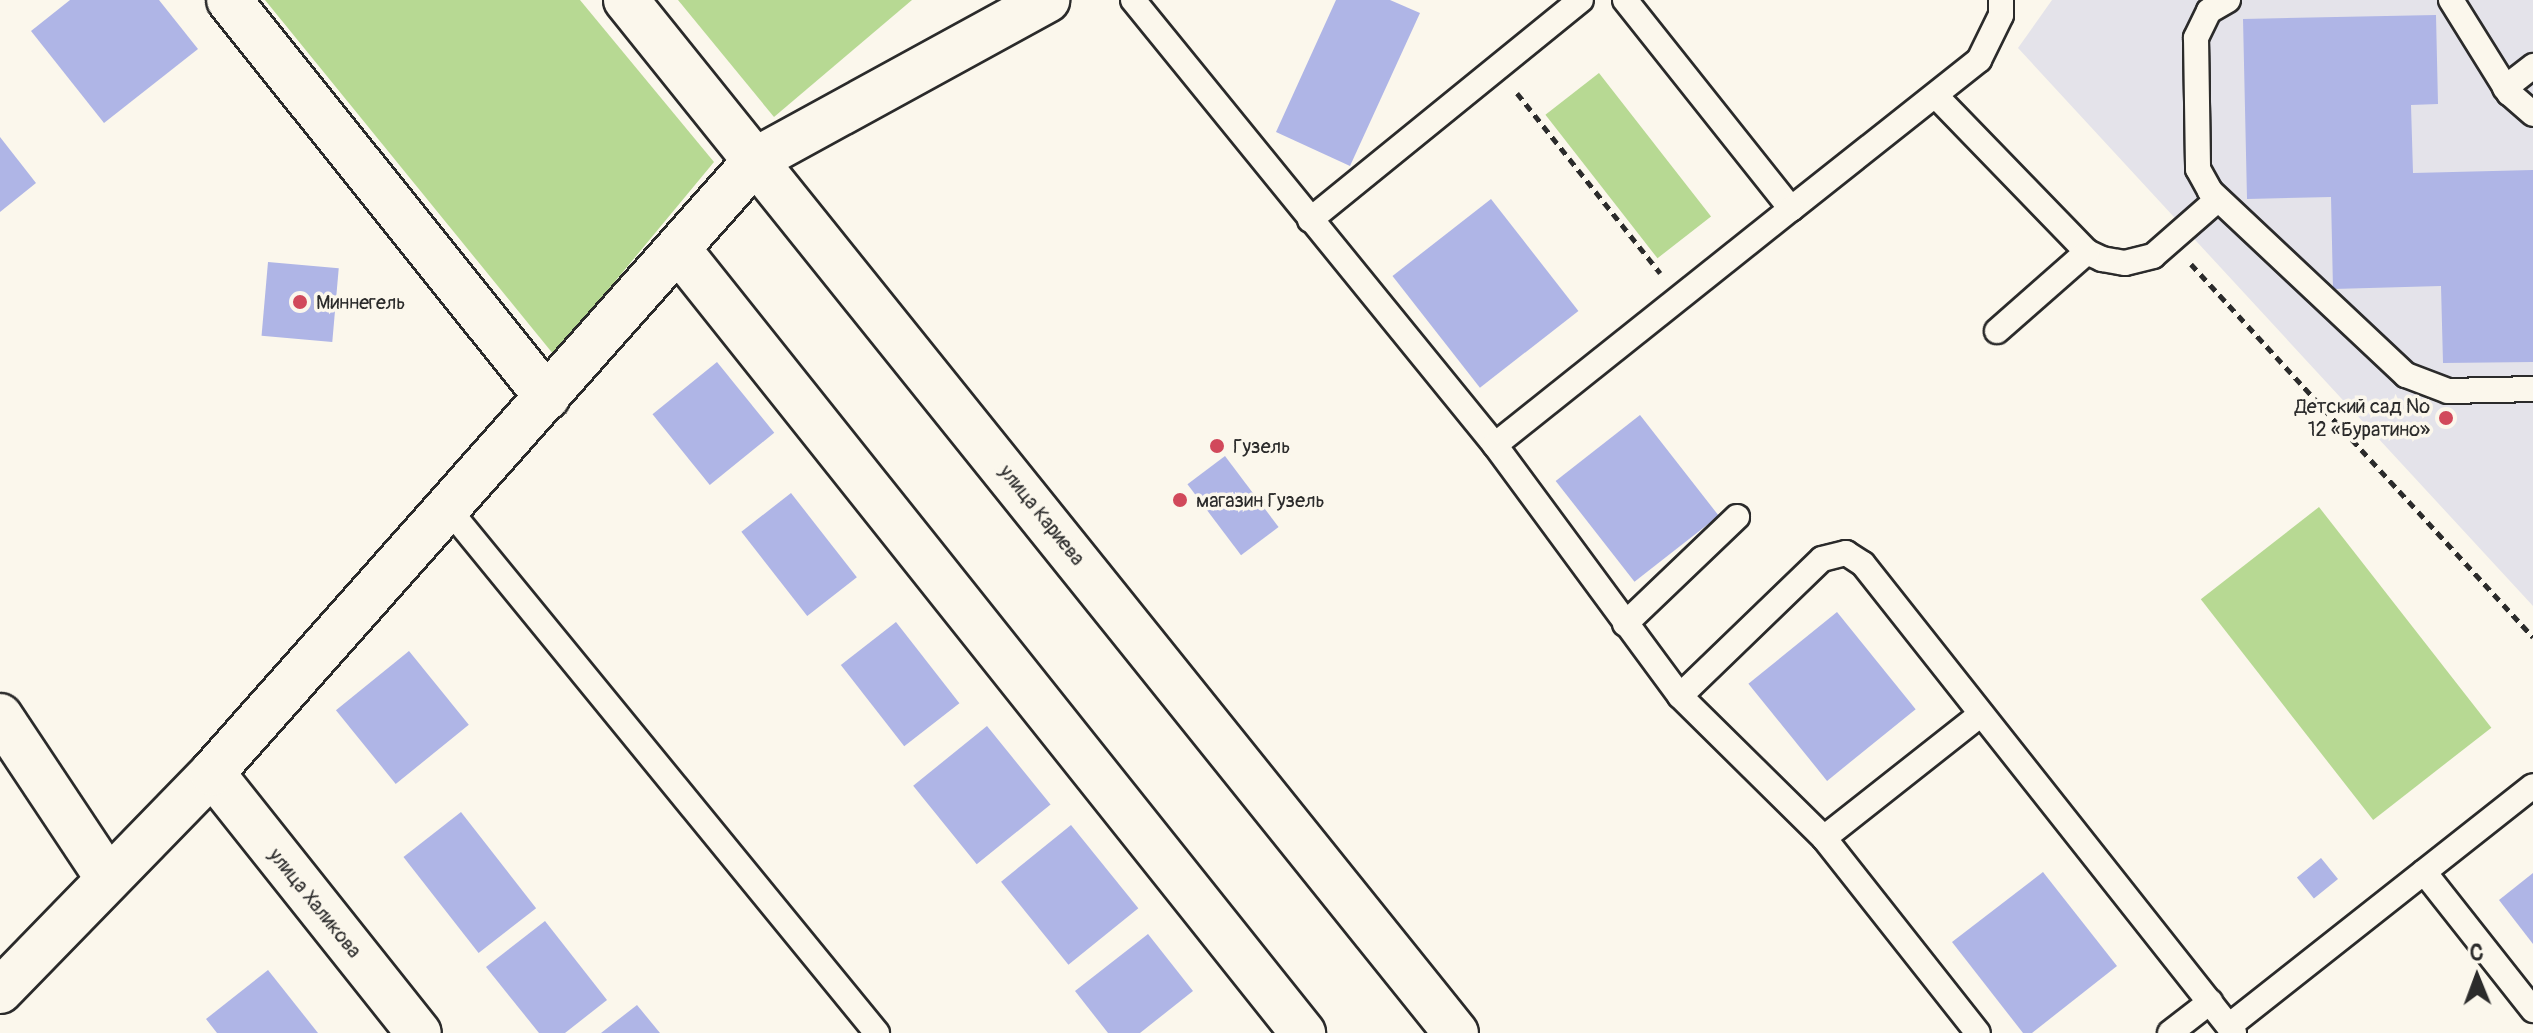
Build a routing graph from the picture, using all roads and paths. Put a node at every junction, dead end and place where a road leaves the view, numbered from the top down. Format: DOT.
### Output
graph roads {
  1 [pos="229,0"];
  2 [pos="626,0"];
  3 [pos="1047,0"];
  4 [pos="1133,0"];
  5 [pos="1581,0"];
  6 [pos="1625,0"];
  7 [pos="2001,0"];
  8 [pos="2228,0"];
  9 [pos="2451,0"];
  10 [pos="2533,66"];
  11 [pos="1497,67"];
  12 [pos="2505,88"];
  13 [pos="1936,96"];
  14 [pos="2533,114"];
  15 [pos="757,159"];
  16 [pos="2218,199"];
  17 [pos="1791,209"];
  18 [pos="1310,220"];
  19 [pos="2172,242"];
  20 [pos="678,249"];
  21 [pos="2087,252"];
  22 [pos="1679,298"];
  23 [pos="1997,331"];
  24 [pos="2533,389"];
  25 [pos="547,397"];
  26 [pos="1495,445"];
  27 [pos="446,506"];
  28 [pos="1737,517"];
  29 [pos="1625,624"];
  30 [pos="2533,637"];
  31 [pos="1680,696"];
  32 [pos="1981,714"];
  33 [pos="0,716"];
  34 [pos="212,773"];
  35 [pos="2533,786"];
  36 [pos="1824,838"];
  37 [pos="2424,872"];
  38 [pos="107,877"];
  39 [pos="0,991"];
  40 [pos="2210,1002"];
  41 [pos="2533,1010"];
  42 [pos="2232,1030"];
  43 [pos="419,1033"];
  44 [pos="877,1033"];
  45 [pos="1303,1033"];
  46 [pos="1456,1033"];
  47 [pos="1978,1033"];
  48 [pos="2170,1033"];
  1 -- 25 [label="street"];
  2 -- 15 [label="street, улица Кариева"];
  3 -- 15 [label="street"];
  4 -- 18 [label="lane"];
  5 -- 11 [label="lane"];
  6 -- 17 [label="lane"];
  7 -- 13 [label="lane"];
  8 -- 16 [label="lane"];
  9 -- 12 [label="lane"];
  10 -- 12 [label="lane"];
  11 -- 18 [label="lane"];
  11 -- 22 [label="path"];
  12 -- 14 [label="lane"];
  13 -- 17 [label="lane"];
  13 -- 21 [label="lane"];
  15 -- 20 [label="street"];
  15 -- 46 [label="street, улица Кариева"];
  16 -- 19 [label="lane"];
  16 -- 24 [label="lane"];
  17 -- 22 [label="lane"];
  18 -- 26 [label="lane"];
  19 -- 21 [label="lane"];
  19 -- 30 [label="path"];
  20 -- 25 [label="street"];
  20 -- 45 [label="street"];
  21 -- 23 [label="lane"];
  22 -- 26 [label="lane"];
  25 -- 27 [label="street"];
  26 -- 29 [label="lane"];
  27 -- 34 [label="street"];
  27 -- 44 [label="lane"];
  28 -- 29 [label="lane"];
  29 -- 31 [label="lane"];
  31 -- 32 [label="lane"];
  31 -- 36 [label="lane"];
  32 -- 36 [label="lane"];
  32 -- 40 [label="lane"];
  33 -- 38 [label="street"];
  34 -- 38 [label="street"];
  34 -- 43 [label="street, улица Халикова"];
  35 -- 37 [label="lane"];
  36 -- 47 [label="lane"];
  37 -- 41 [label="lane"];
  37 -- 42 [label="lane"];
  38 -- 39 [label="street"];
  40 -- 42 [label="lane"];
  40 -- 48 [label="lane"];
}
